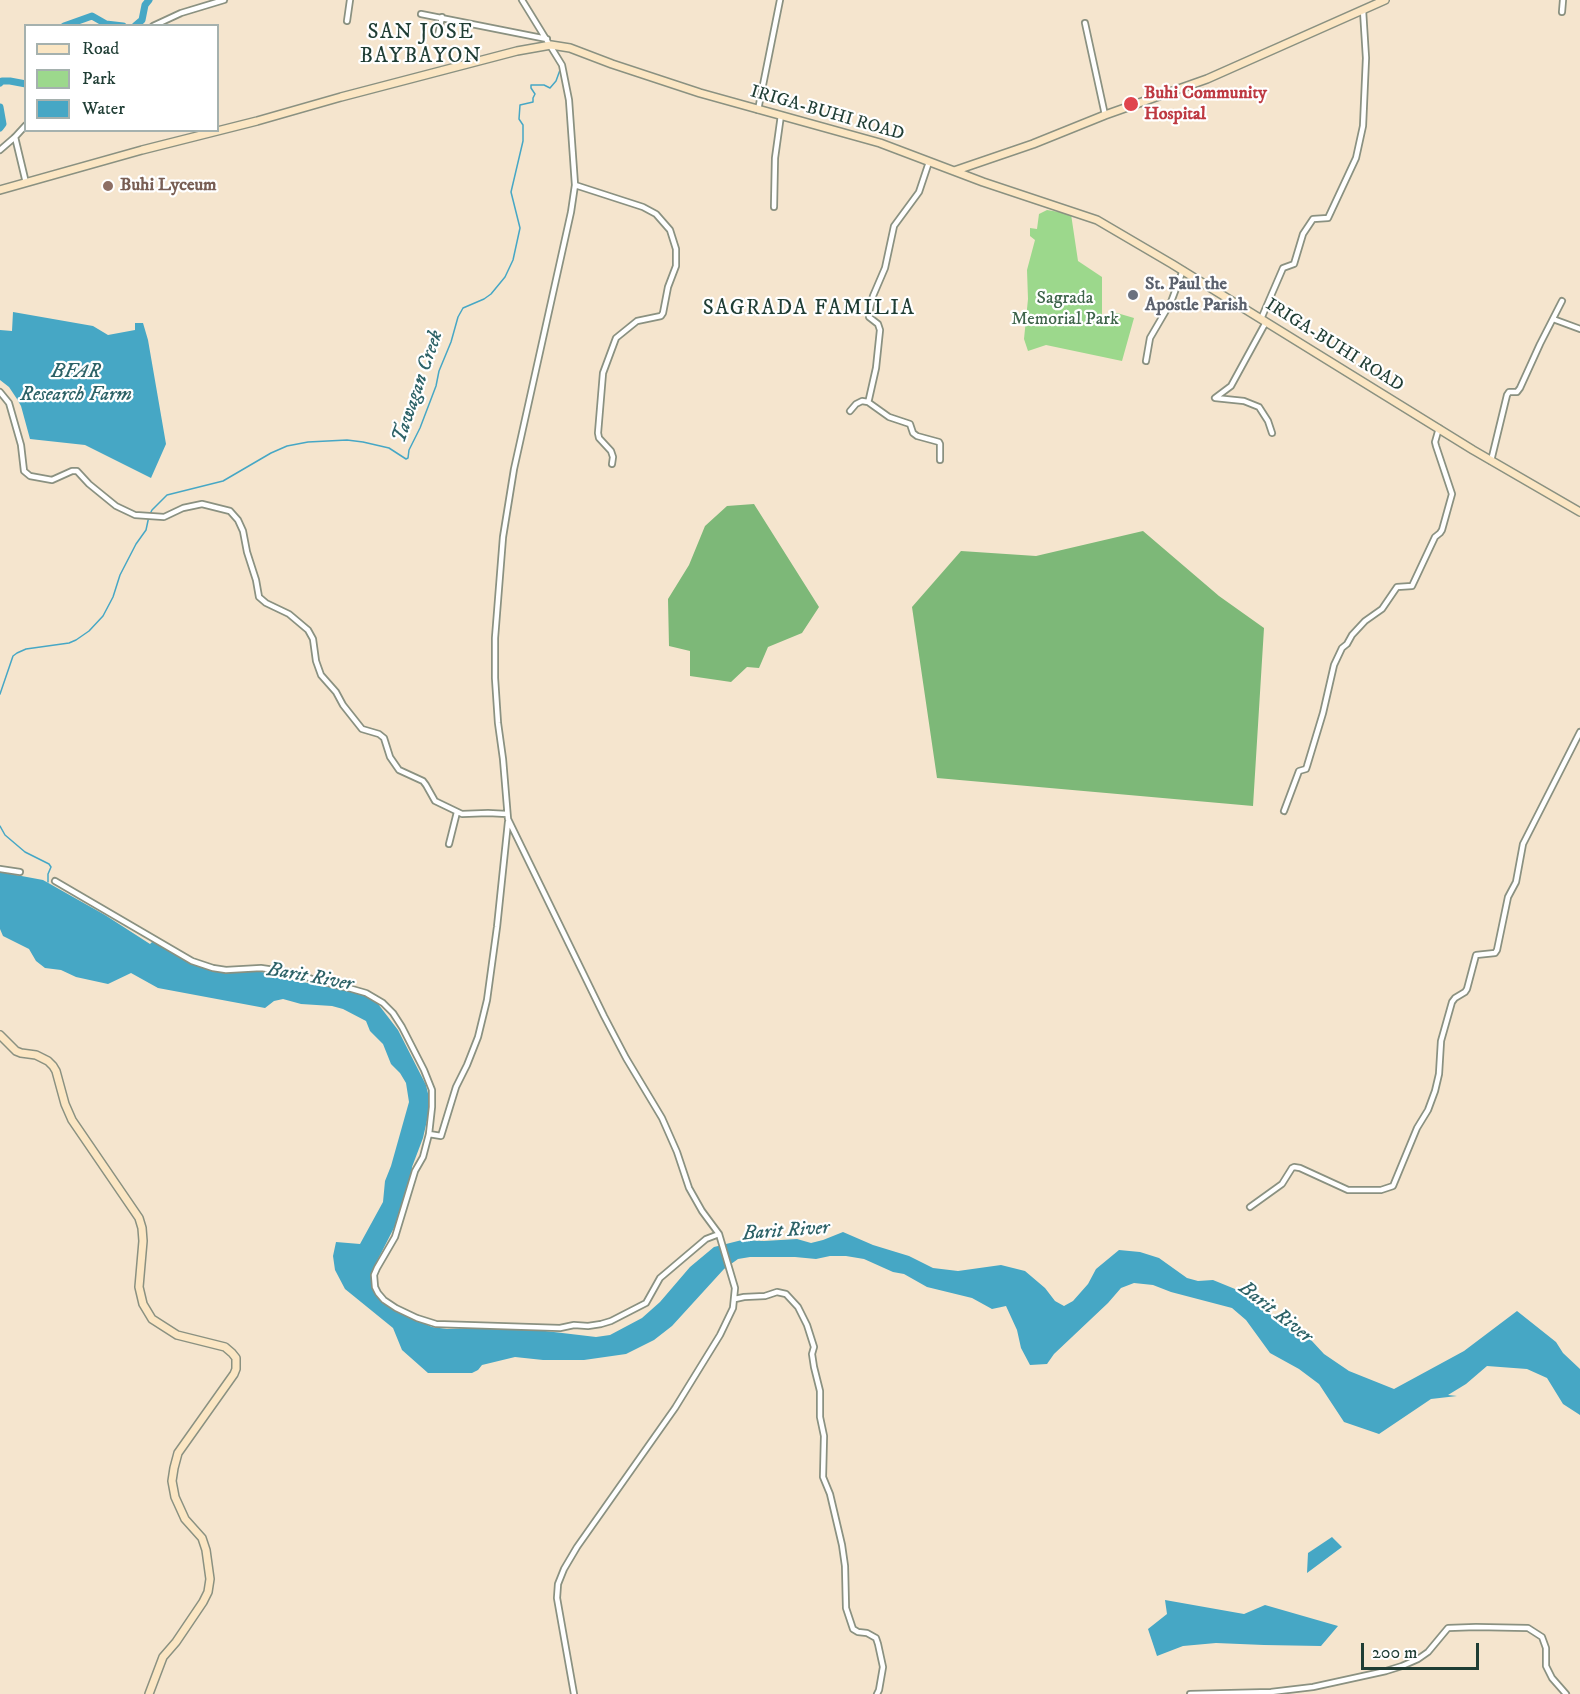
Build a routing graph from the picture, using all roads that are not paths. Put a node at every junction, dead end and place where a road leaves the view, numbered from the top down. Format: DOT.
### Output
graph roads {
  1 [pos="224,0"];
  2 [pos="350,0"];
  3 [pos="522,0"];
  4 [pos="780,0"];
  5 [pos="1385,0"];
  6 [pos="1563,0"];
  7 [pos="1368,6"];
  8 [pos="1562,12"];
  9 [pos="421,14"];
  10 [pos="442,17"];
  11 [pos="347,21"];
  12 [pos="1085,23"];
  13 [pos="157,24"];
  14 [pos="438,35"];
  15 [pos="549,42"];
  16 [pos="758,110"];
  17 [pos="781,115"];
  18 [pos="1105,115"];
  19 [pos="24,126"];
  20 [pos="219,130"];
  21 [pos="213,132"];
  22 [pos="15,137"];
  23 [pos="0,150"];
  24 [pos="930,162"];
  25 [pos="954,171"];
  26 [pos="26,183"];
  27 [pos="575,185"];
  28 [pos="0,190"];
  29 [pos="774,207"];
  30 [pos="1183,270"];
  31 [pos="1562,301"];
  32 [pos="1553,319"];
  33 [pos="1263,320"];
  34 [pos="1580,329"];
  35 [pos="1146,361"];
  36 [pos="0,392"];
  37 [pos="868,402"];
  38 [pos="850,411"];
  39 [pos="1439,428"];
  40 [pos="1272,433"];
  41 [pos="940,460"];
  42 [pos="1491,461"];
  43 [pos="612,465"];
  44 [pos="1580,512"];
  45 [pos="1580,732"];
  46 [pos="1284,811"];
  47 [pos="457,812"];
  48 [pos="508,817"];
  49 [pos="449,844"];
  50 [pos="0,869"];
  51 [pos="20,872"];
  52 [pos="55,881"];
  53 [pos="0,1035"];
  54 [pos="429,1134"];
  55 [pos="1250,1207"];
  56 [pos="719,1234"];
  57 [pos="735,1299"];
  58 [pos="149,1694"];
  59 [pos="573,1694"];
  60 [pos="877,1694"];
  61 [pos="1190,1694"];
  62 [pos="1566,1694"];
  1 -- 13 [label="street"];
  2 -- 11 [label="street"];
  3 -- 15 [label="street"];
  4 -- 16 [label="street"];
  5 -- 7 [label="main road"];
  6 -- 8 [label="street"];
  7 -- 18 [label="main road"];
  7 -- 33 [label="street"];
  9 -- 10 [label="street"];
  10 -- 14 [label="street"];
  10 -- 15 [label="street"];
  12 -- 18 [label="street"];
  15 -- 16 [label="main road, IRIGA-BUHI ROAD"];
  15 -- 20 [label="main road, IRIGA-BUHI ROAD"];
  15 -- 27 [label="street"];
  16 -- 17 [label="main road, IRIGA-BUHI ROAD"];
  17 -- 24 [label="main road, IRIGA-BUHI ROAD"];
  17 -- 29 [label="street"];
  18 -- 25 [label="main road"];
  19 -- 22 [label="street"];
  21 -- 26 [label="main road, IRIGA-BUHI ROAD"];
  22 -- 23 [label="street"];
  22 -- 26 [label="street"];
  24 -- 25 [label="main road, IRIGA-BUHI ROAD"];
  24 -- 37 [label="street"];
  25 -- 30 [label="main road, IRIGA-BUHI ROAD"];
  26 -- 28 [label="main road, IRIGA-BUHI ROAD"];
  27 -- 43 [label="street"];
  27 -- 48 [label="street"];
  30 -- 33 [label="main road, IRIGA-BUHI ROAD"];
  30 -- 35 [label="street"];
  31 -- 32 [label="street"];
  32 -- 34 [label="street"];
  32 -- 42 [label="street"];
  33 -- 39 [label="main road, IRIGA-BUHI ROAD"];
  33 -- 40 [label="street"];
  36 -- 47 [label="street"];
  37 -- 38 [label="street"];
  37 -- 41 [label="street"];
  39 -- 42 [label="main road, IRIGA-BUHI ROAD"];
  39 -- 46 [label="street"];
  42 -- 44 [label="main road, IRIGA-BUHI ROAD"];
  45 -- 55 [label="street"];
  47 -- 48 [label="street"];
  47 -- 49 [label="street"];
  48 -- 54 [label="street"];
  48 -- 56 [label="street"];
  50 -- 51 [label="street"];
  52 -- 54 [label="street"];
  53 -- 58 [label="main road"];
  54 -- 56 [label="street"];
  56 -- 57 [label="street"];
  57 -- 59 [label="street"];
  57 -- 60 [label="street"];
  61 -- 62 [label="street"];
}
